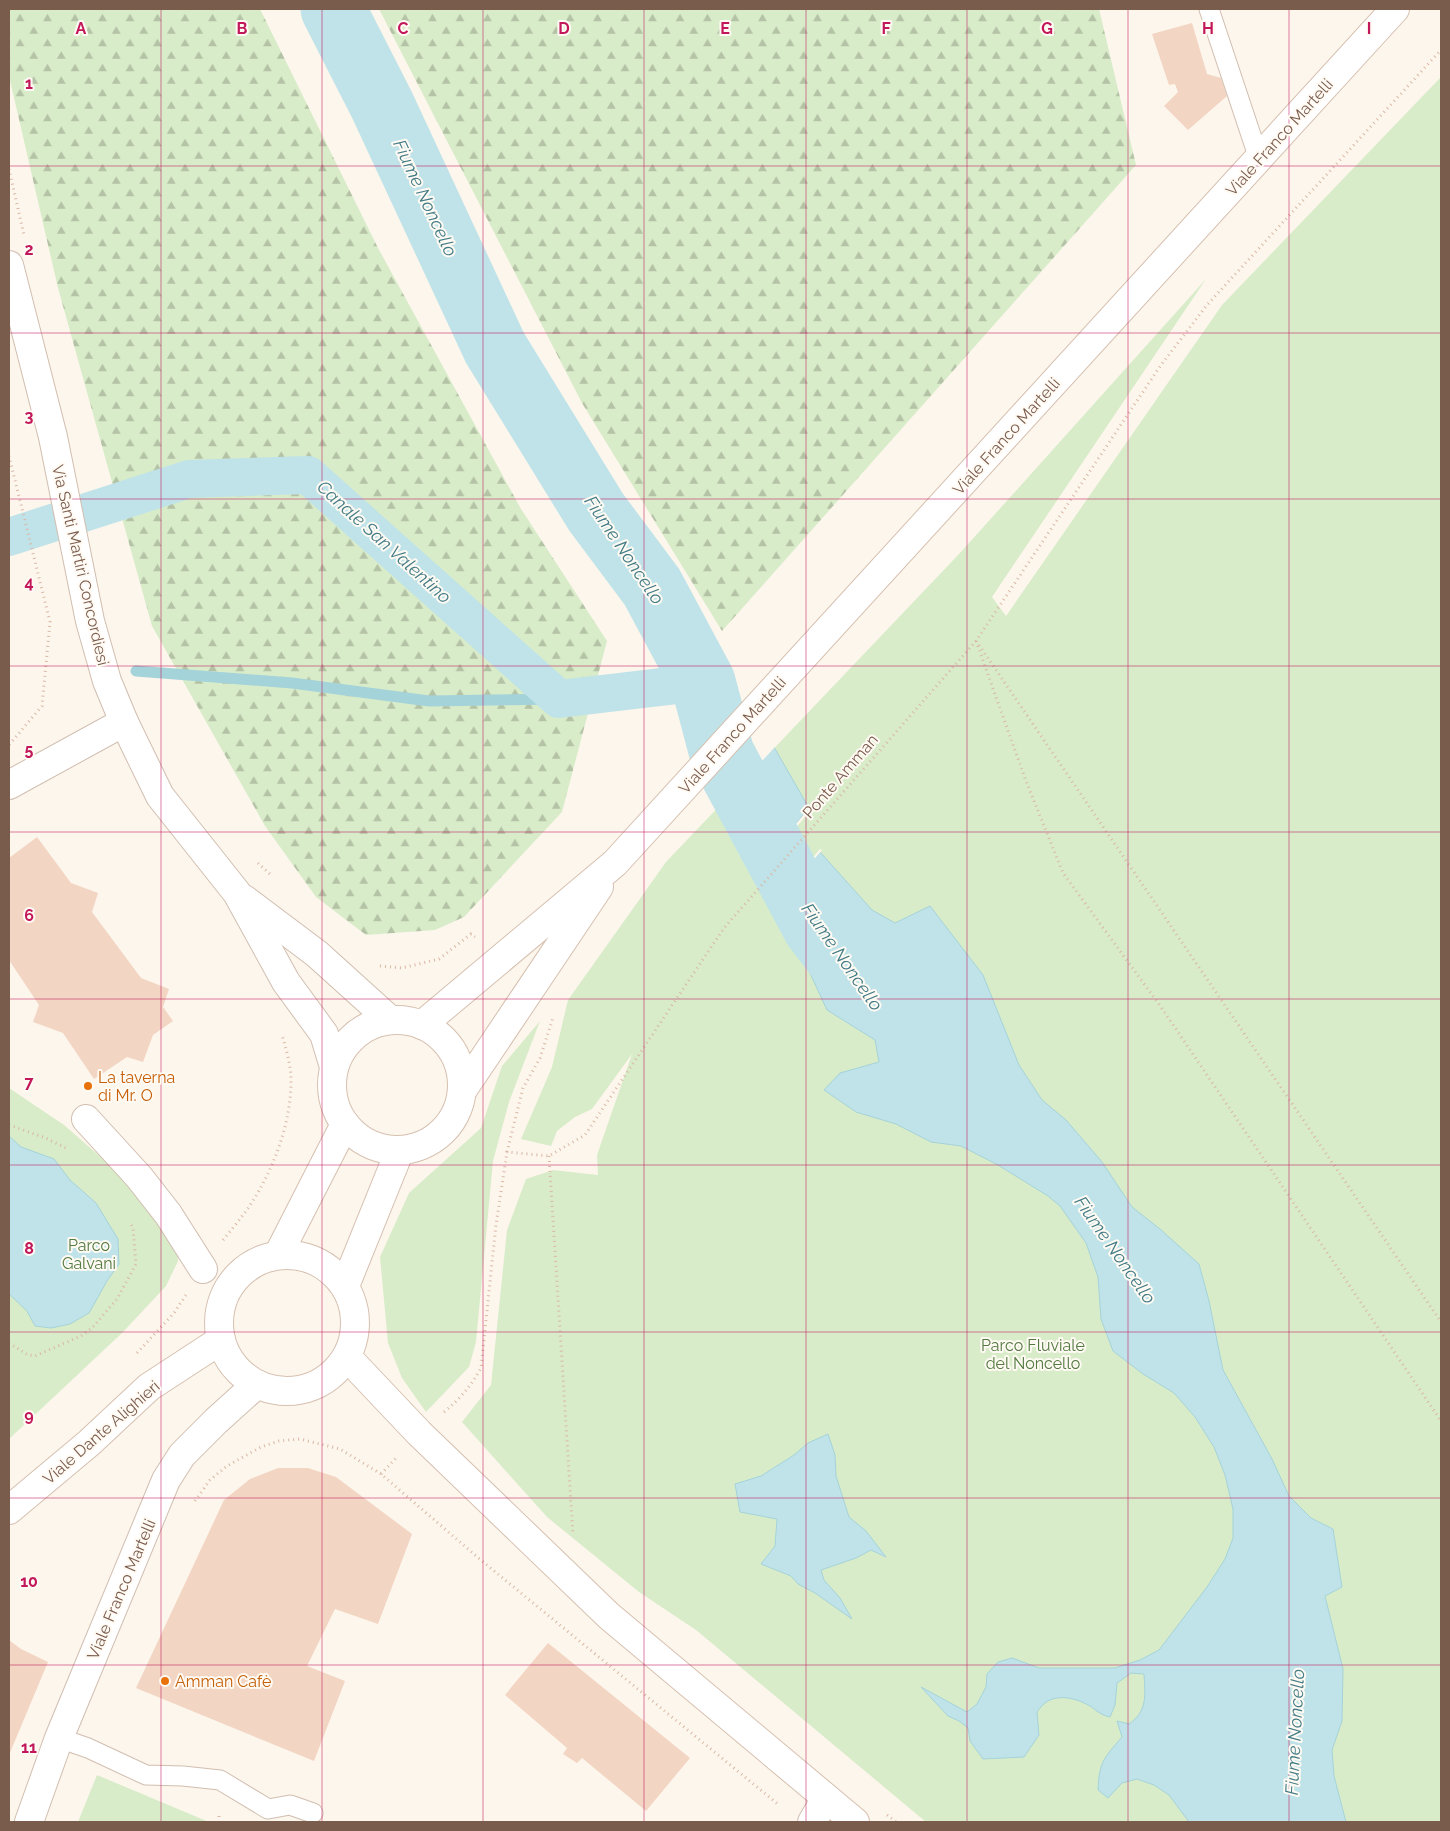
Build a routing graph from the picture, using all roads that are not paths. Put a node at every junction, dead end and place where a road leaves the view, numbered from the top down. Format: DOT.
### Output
graph roads {
  1 [pos="1209,9"];
  2 [pos="1395,9"];
  3 [pos="1259,159"];
  4 [pos="9,265"];
  5 [pos="124,722"];
  6 [pos="9,785"];
  7 [pos="615,863"];
  8 [pos="237,893"];
  9 [pos="390,1020"];
  10 [pos="422,1024"];
  11 [pos="334,1067"];
  12 [pos="462,1091"];
  13 [pos="86,1119"];
  14 [pos="345,1124"];
  15 [pos="400,1150"];
  16 [pos="278,1255"];
  17 [pos="203,1269"];
  18 [pos="346,1286"];
  19 [pos="221,1340"];
  20 [pos="347,1356"];
  21 [pos="257,1384"];
  22 [pos="9,1510"];
  23 [pos="59,1738"];
  24 [pos="826,1798"];
  25 [pos="313,1813"];
  26 [pos="29,1822"];
  27 [pos="812,1822"];
  28 [pos="854,1822"];
  1 -- 3 [label="lane"];
  2 -- 3 [label="main road, Viale Franco Martelli"];
  3 -- 7 [label="main road, Viale Franco Martelli"];
  4 -- 5 [label="main road, Via Santi Martiri Concordiesi"];
  5 -- 6 [label="main road"];
  5 -- 8 [label="main road, Via Santi Martiri Concordiesi"];
  7 -- 10 [label="main road, Viale Franco Martelli"];
  7 -- 12 [label="main road, Viale Franco Martelli"];
  8 -- 9 [label="main road, Via Santi Martiri Concordiesi"];
  8 -- 11 [label="main road, Via Santi Martiri Concordiesi"];
  9 -- 10 [label="main road, Viale Franco Martelli"];
  9 -- 11 [label="main road, Viale Franco Martelli"];
  10 -- 12 [label="main road, Viale Franco Martelli"];
  11 -- 14 [label="main road, Viale Franco Martelli"];
  12 -- 15 [label="main road, Viale Franco Martelli"];
  13 -- 17 [label="main road"];
  14 -- 15 [label="main road, Viale Franco Martelli"];
  14 -- 16 [label="main road"];
  15 -- 18 [label="main road"];
  16 -- 18 [label="main road"];
  16 -- 19 [label="main road"];
  18 -- 20 [label="main road"];
  19 -- 21 [label="main road"];
  19 -- 22 [label="main road, Viale Dante Alighieri"];
  20 -- 21 [label="main road"];
  20 -- 24 [label="main road"];
  21 -- 23 [label="main road, Viale Franco Martelli"];
  23 -- 25 [label="lane"];
  23 -- 26 [label="main road, Viale Franco Martelli"];
  24 -- 27 [label="main road"];
  24 -- 28 [label="main road"];
}
